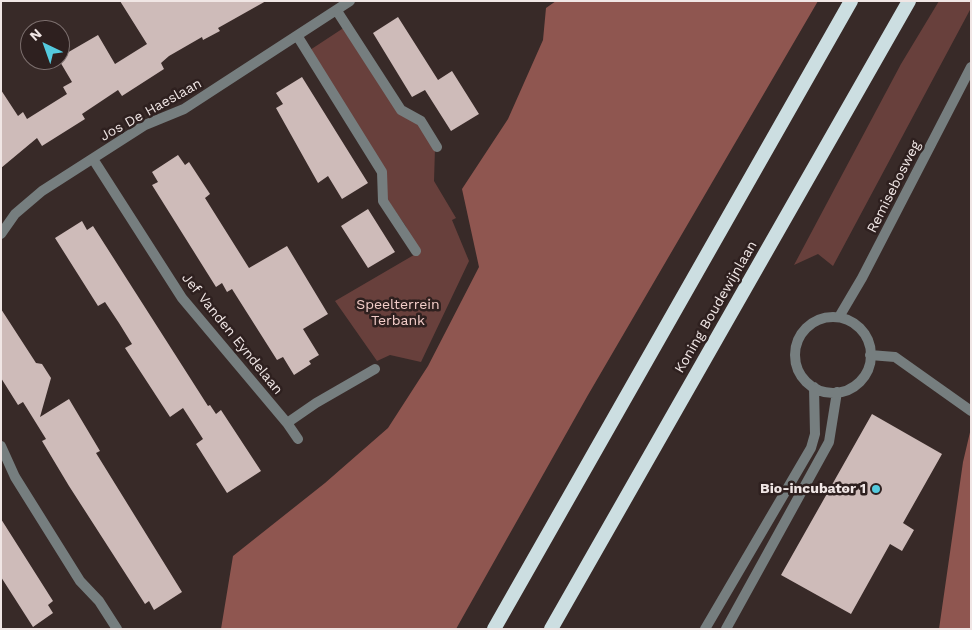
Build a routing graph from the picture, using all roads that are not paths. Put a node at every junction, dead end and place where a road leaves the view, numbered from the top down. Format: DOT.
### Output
graph roads {
  1 [pos="350,1"];
  2 [pos="851,1"];
  3 [pos="909,1"];
  4 [pos="337,11"];
  5 [pos="298,37"];
  6 [pos="971,68"];
  7 [pos="437,147"];
  8 [pos="93,159"];
  9 [pos="1,234"];
  10 [pos="416,251"];
  11 [pos="839,317"];
  12 [pos="870,354"];
  13 [pos="376,369"];
  14 [pos="814,388"];
  15 [pos="837,392"];
  16 [pos="971,411"];
  17 [pos="287,423"];
  18 [pos="298,440"];
  19 [pos="1,446"];
  20 [pos="117,629"];
  21 [pos="494,629"];
  22 [pos="551,629"];
  23 [pos="706,629"];
  24 [pos="726,629"];
  1 -- 4 [label="street, Jos De Haeslaan"];
  2 -- 21 [label="highway"];
  3 -- 22 [label="highway, Koning Boudewijnlaan"];
  4 -- 5 [label="street, Jos De Haeslaan"];
  4 -- 7 [label="street"];
  5 -- 8 [label="street, Jos De Haeslaan"];
  5 -- 10 [label="street"];
  6 -- 11 [label="street, Remisebosweg"];
  8 -- 9 [label="street, Jos De Haeslaan"];
  8 -- 17 [label="street, Jef Vanden Eyndelaan"];
  11 -- 12 [label="street"];
  11 -- 14 [label="street"];
  12 -- 15 [label="street"];
  12 -- 16 [label="street"];
  13 -- 17 [label="street"];
  14 -- 15 [label="street"];
  14 -- 23 [label="street"];
  15 -- 24 [label="street"];
  17 -- 18 [label="street, Jef Vanden Eyndelaan"];
  19 -- 20 [label="street"];
}
